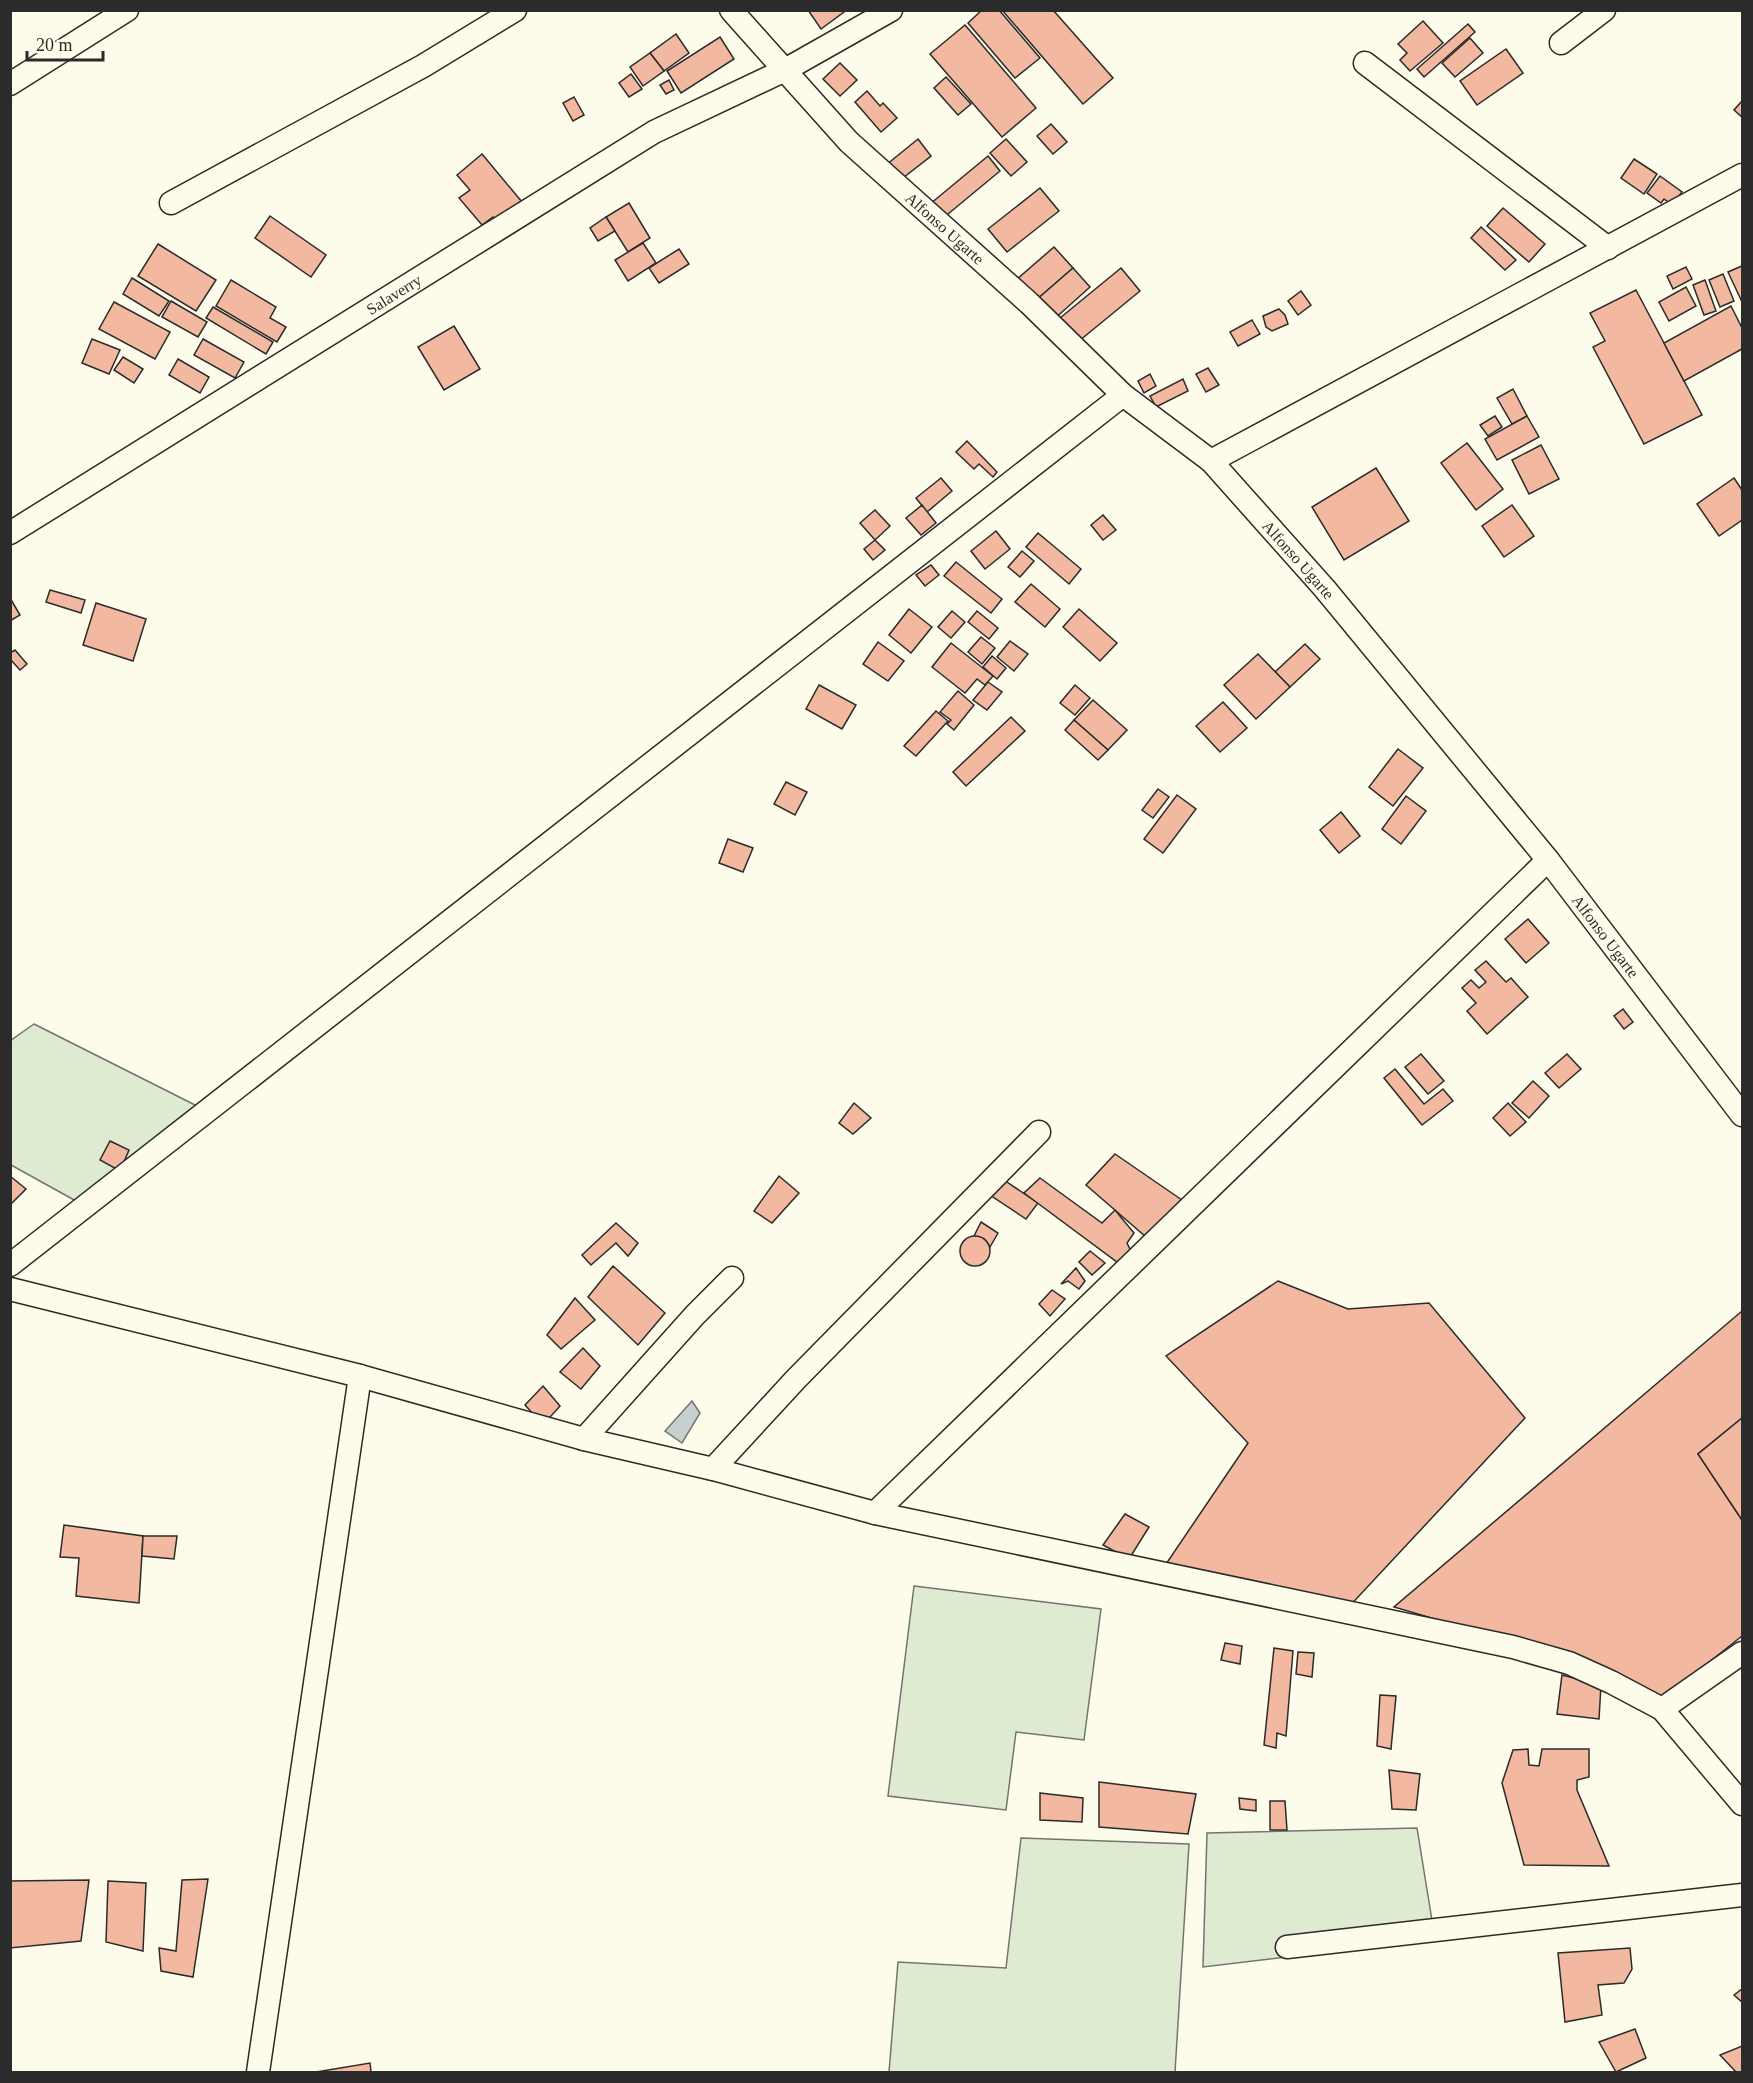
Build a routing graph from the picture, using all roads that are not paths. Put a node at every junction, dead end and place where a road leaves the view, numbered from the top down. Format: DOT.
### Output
graph roads {
  1 [pos="127,10"];
  2 [pos="516,10"];
  3 [pos="731,10"];
  4 [pos="891,10"];
  5 [pos="1604,10"];
  6 [pos="1562,43"];
  7 [pos="1365,63"];
  8 [pos="785,70"];
  9 [pos="10,84"];
  10 [pos="1743,175"];
  11 [pos="171,203"];
  12 [pos="1608,248"];
  13 [pos="1123,395"];
  14 [pos="1211,461"];
  15 [pos="10,533"];
  16 [pos="1548,860"];
  17 [pos="1743,1115"];
  18 [pos="1039,1131"];
  19 [pos="10,1265"];
  20 [pos="732,1278"];
  21 [pos="10,1289"];
  22 [pos="360,1376"];
  23 [pos="584,1439"];
  24 [pos="713,1469"];
  25 [pos="875,1513"];
  26 [pos="1743,1653"];
  27 [pos="1662,1709"];
  28 [pos="1743,1804"];
  29 [pos="1743,1895"];
  30 [pos="1287,1947"];
  31 [pos="258,2073"];
  1 -- 9 [label="street"];
  2 -- 11 [label="street"];
  3 -- 8 [label="street, Alfonso Ugarte"];
  4 -- 8 [label="street, Salaverry"];
  5 -- 6 [label="street"];
  7 -- 12 [label="street"];
  8 -- 13 [label="street, Alfonso Ugarte"];
  8 -- 15 [label="street, Salaverry"];
  10 -- 12 [label="street"];
  12 -- 14 [label="street"];
  13 -- 14 [label="street, Alfonso Ugarte"];
  13 -- 19 [label="street"];
  14 -- 16 [label="street, Alfonso Ugarte"];
  16 -- 17 [label="street, Alfonso Ugarte"];
  16 -- 25 [label="street"];
  18 -- 24 [label="street"];
  20 -- 23 [label="street"];
  21 -- 22 [label="street"];
  22 -- 23 [label="street"];
  22 -- 31 [label="street"];
  23 -- 24 [label="street"];
  24 -- 25 [label="street"];
  25 -- 27 [label="street"];
  26 -- 27 [label="street"];
  27 -- 28 [label="street"];
  29 -- 30 [label="street"];
}
